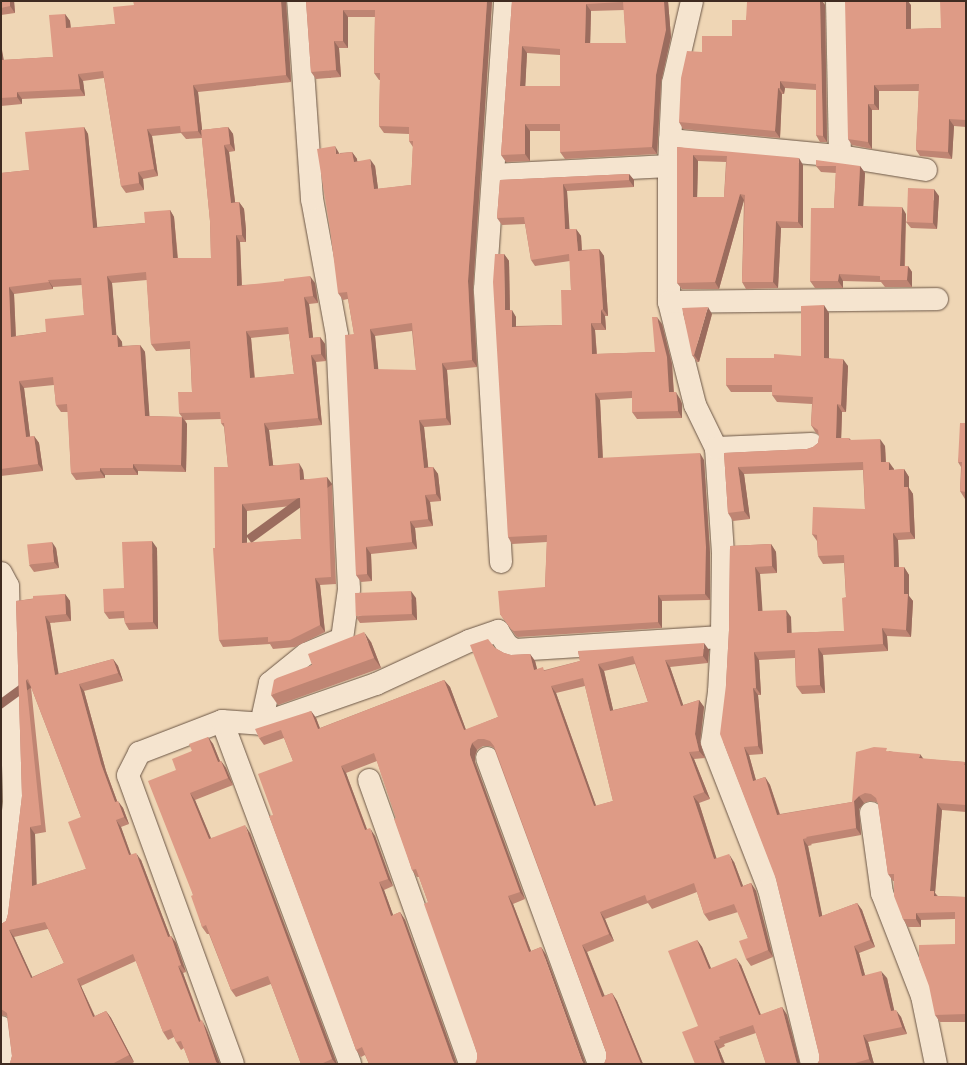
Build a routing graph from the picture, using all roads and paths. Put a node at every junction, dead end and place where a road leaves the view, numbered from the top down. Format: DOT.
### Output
graph roads {
  1 [pos="298,1"];
  2 [pos="505,1"];
  3 [pos="692,1"];
  4 [pos="837,1"];
  5 [pos="670,140"];
  6 [pos="840,156"];
  7 [pos="669,166"];
  8 [pos="926,170"];
  9 [pos="493,175"];
  10 [pos="938,299"];
  11 [pos="669,302"];
  12 [pos="812,444"];
  13 [pos="716,448"];
  14 [pos="501,562"];
  15 [pos="1,573"];
  16 [pos="722,637"];
  17 [pos="222,721"];
  18 [pos="261,724"];
  19 [pos="487,758"];
  20 [pos="369,780"];
  21 [pos="871,813"];
  22 [pos="1,920"];
  23 [pos="1,1027"];
  24 [pos="809,1063"];
  25 [pos="4,1064"];
  26 [pos="233,1064"];
  27 [pos="350,1064"];
  28 [pos="470,1064"];
  29 [pos="599,1064"];
  30 [pos="936,1064"];
  1 -- 18 [label="street"];
  2 -- 9 [label="street"];
  3 -- 5 [label="street"];
  4 -- 6 [label="street"];
  5 -- 6 [label="street"];
  5 -- 7 [label="street"];
  6 -- 8 [label="street"];
  7 -- 9 [label="street"];
  7 -- 11 [label="street"];
  9 -- 14 [label="street"];
  10 -- 11 [label="street"];
  11 -- 13 [label="street"];
  12 -- 13 [label="street"];
  13 -- 16 [label="street"];
  15 -- 22 [label="street"];
  16 -- 18 [label="street"];
  16 -- 24 [label="street"];
  17 -- 18 [label="street"];
  17 -- 26 [label="street"];
  17 -- 27 [label="street"];
  19 -- 29 [label="street"];
  20 -- 28 [label="street"];
  21 -- 30 [label="street"];
  23 -- 25 [label="street"];
}
